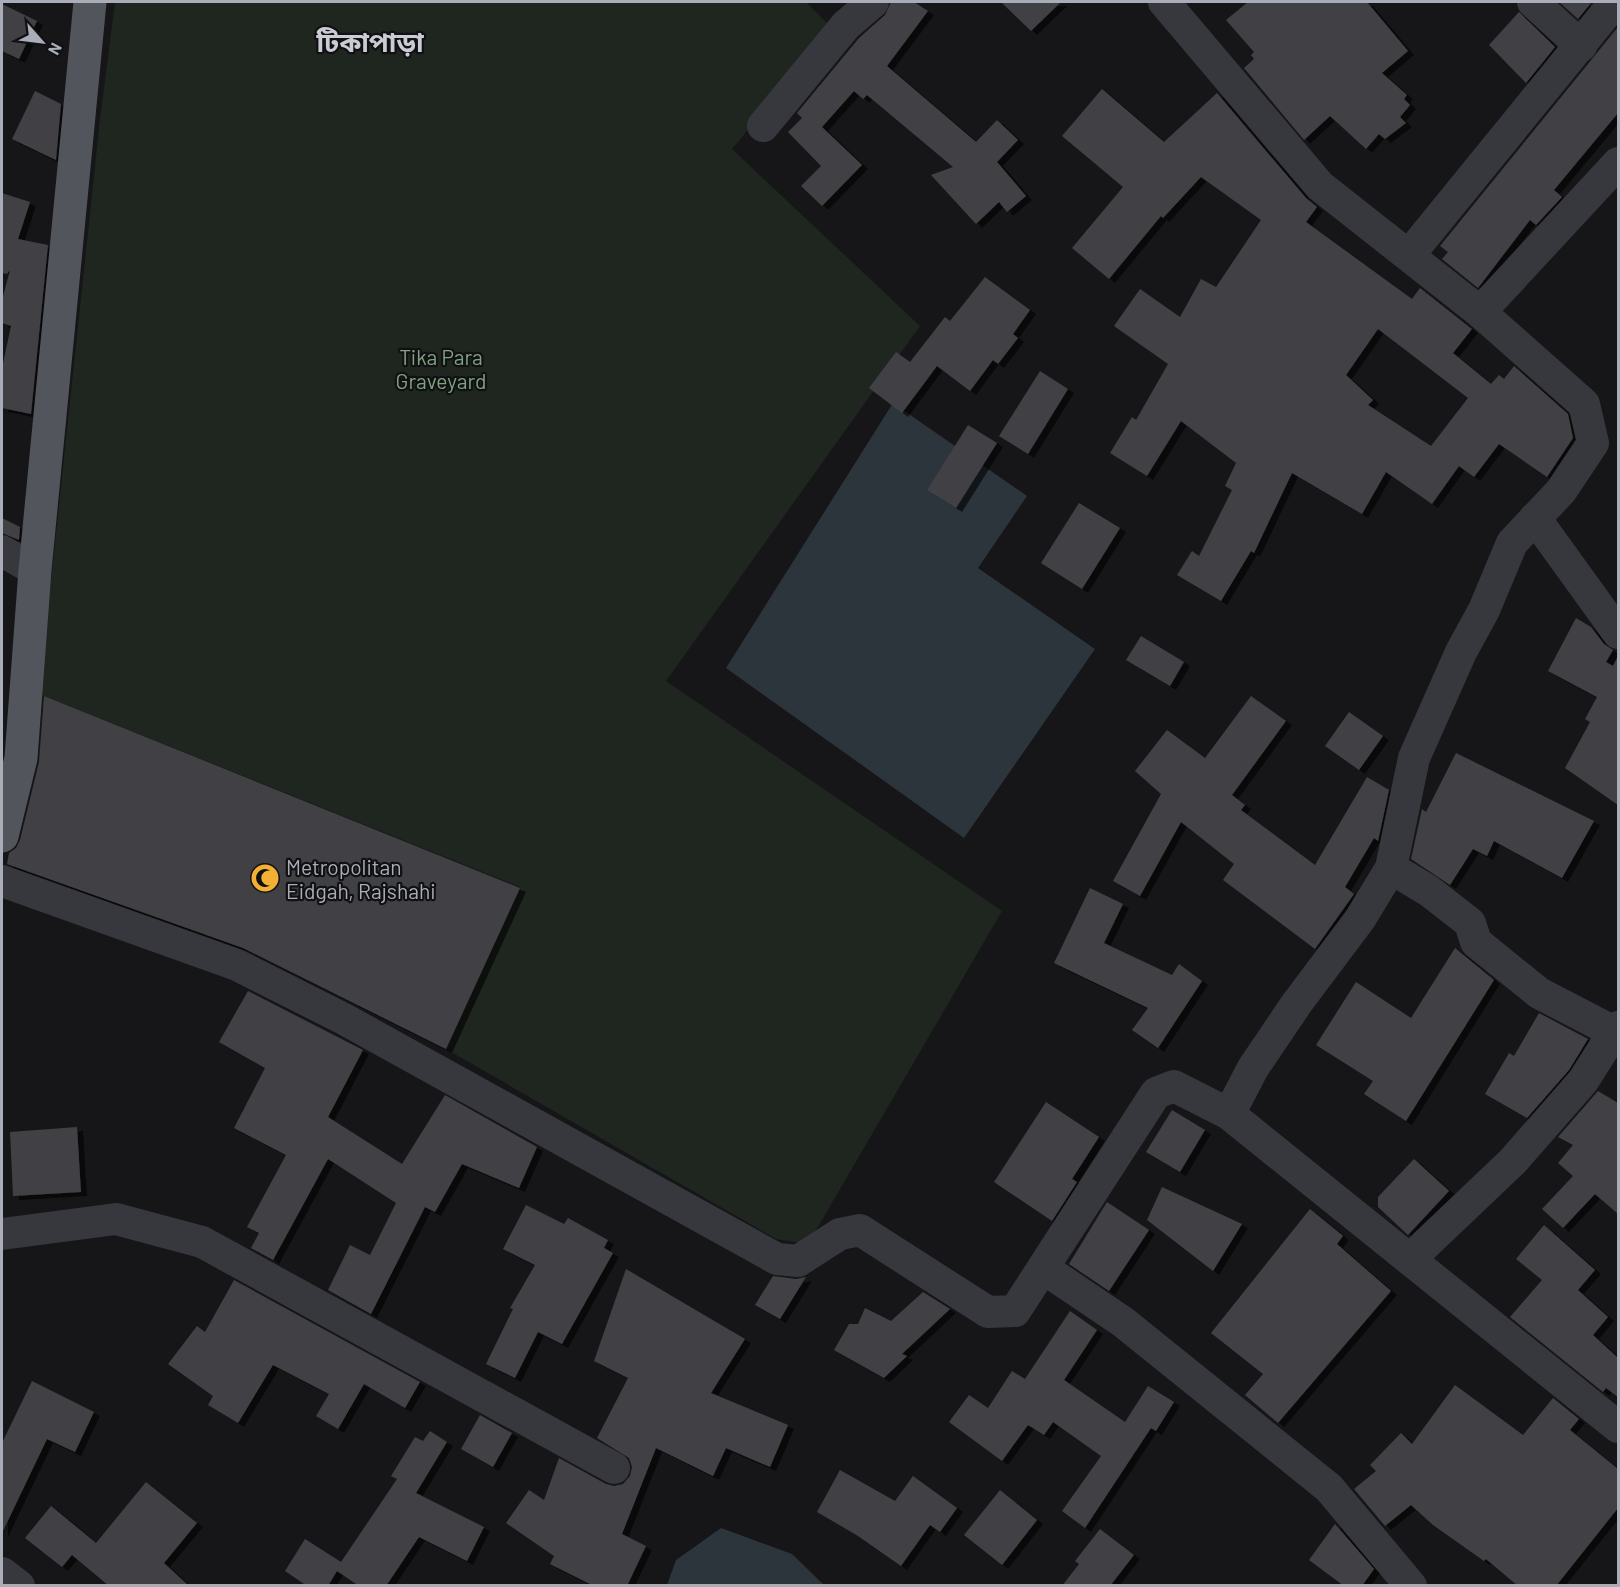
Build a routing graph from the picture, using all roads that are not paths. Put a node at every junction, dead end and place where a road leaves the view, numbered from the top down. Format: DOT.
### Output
graph roads {
  1 [pos="90,2"];
  2 [pos="873,2"];
  3 [pos="1164,2"];
  4 [pos="1533,2"];
  5 [pos="1615,2"];
  6 [pos="1581,46"];
  7 [pos="763,126"];
  8 [pos="1618,163"];
  9 [pos="1409,255"];
  10 [pos="1480,312"];
  11 [pos="1535,519"];
  12 [pos="2,551"];
  13 [pos="35,570"];
  14 [pos="1618,633"];
  15 [pos="11,755"];
  16 [pos="2,836"];
  17 [pos="1391,868"];
  18 [pos="2,881"];
  19 [pos="1616,1030"];
  20 [pos="1229,1114"];
  21 [pos="2,1234"];
  22 [pos="1410,1259"];
  23 [pos="1043,1268"];
  24 [pos="1618,1427"];
  25 [pos="614,1468"];
  26 [pos="2,1573"];
  27 [pos="19,1586"];
  28 [pos="1411,1586"];
  1 -- 13 [label="main road"];
  2 -- 7 [label="street"];
  3 -- 9 [label="street"];
  4 -- 6 [label="street"];
  5 -- 6 [label="street"];
  6 -- 9 [label="street"];
  8 -- 10 [label="street"];
  9 -- 10 [label="street"];
  10 -- 11 [label="street"];
  11 -- 14 [label="street"];
  11 -- 17 [label="street"];
  12 -- 13 [label="street"];
  13 -- 15 [label="main road"];
  15 -- 16 [label="main road"];
  17 -- 19 [label="street"];
  17 -- 20 [label="street"];
  18 -- 23 [label="street"];
  19 -- 22 [label="street"];
  20 -- 22 [label="street"];
  20 -- 23 [label="street"];
  21 -- 25 [label="street"];
  22 -- 24 [label="street"];
  23 -- 28 [label="street"];
  26 -- 27 [label="street"];
}
